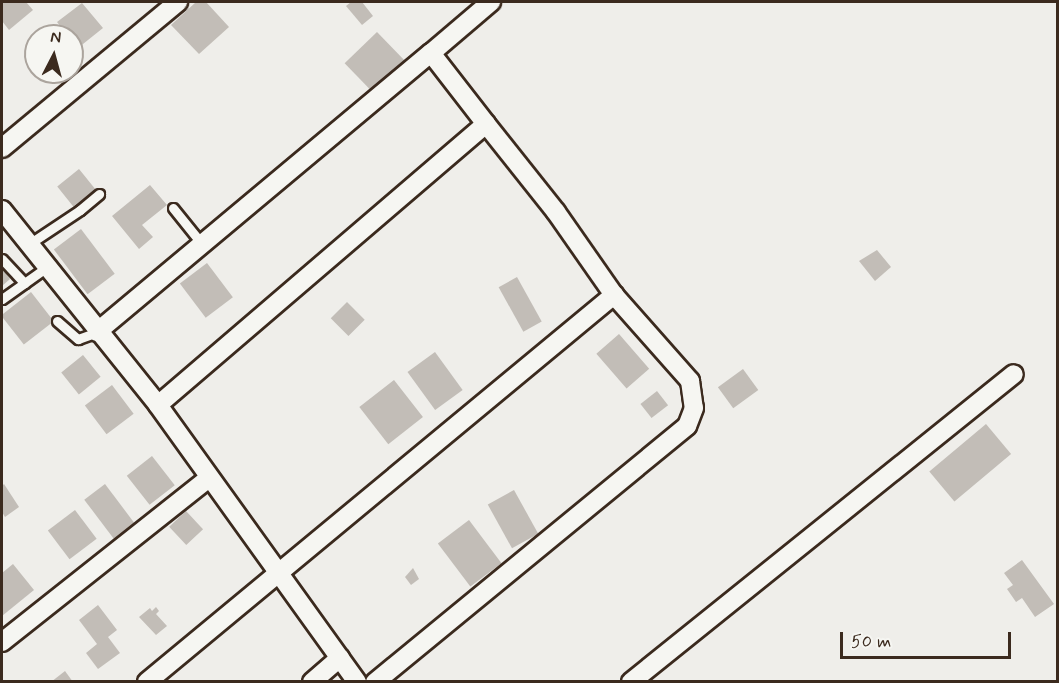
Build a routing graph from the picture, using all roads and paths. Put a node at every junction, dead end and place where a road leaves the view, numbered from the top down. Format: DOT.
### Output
graph roads {
  1 [pos="178,2"];
  2 [pos="491,2"];
  3 [pos="431,53"];
  4 [pos="486,124"];
  5 [pos="2,148"];
  6 [pos="99,194"];
  7 [pos="173,208"];
  8 [pos="2,211"];
  9 [pos="29,244"];
  10 [pos="202,244"];
  11 [pos="2,259"];
  12 [pos="47,267"];
  13 [pos="24,283"];
  14 [pos="614,295"];
  15 [pos="2,299"];
  16 [pos="57,321"];
  17 [pos="97,332"];
  18 [pos="1014,374"];
  19 [pos="158,405"];
  20 [pos="208,478"];
  21 [pos="277,573"];
  22 [pos="2,642"];
  23 [pos="340,658"];
  24 [pos="147,681"];
  25 [pos="312,681"];
  26 [pos="357,681"];
  27 [pos="375,681"];
  28 [pos="631,681"];
  1 -- 5 [label="street"];
  2 -- 3 [label="street"];
  3 -- 4 [label="street"];
  3 -- 10 [label="street"];
  4 -- 14 [label="street"];
  4 -- 19 [label="street"];
  6 -- 9 [label="lane"];
  7 -- 10 [label="lane"];
  8 -- 9 [label="street"];
  9 -- 12 [label="street"];
  10 -- 17 [label="street"];
  11 -- 13 [label="lane"];
  12 -- 13 [label="lane"];
  12 -- 17 [label="street"];
  13 -- 15 [label="lane"];
  14 -- 21 [label="street"];
  14 -- 27 [label="street"];
  16 -- 17 [label="lane"];
  17 -- 19 [label="street"];
  18 -- 28 [label="street"];
  19 -- 20 [label="street"];
  20 -- 21 [label="street"];
  20 -- 22 [label="street"];
  21 -- 23 [label="street"];
  21 -- 24 [label="street"];
  23 -- 25 [label="street"];
  23 -- 26 [label="street"];
}
